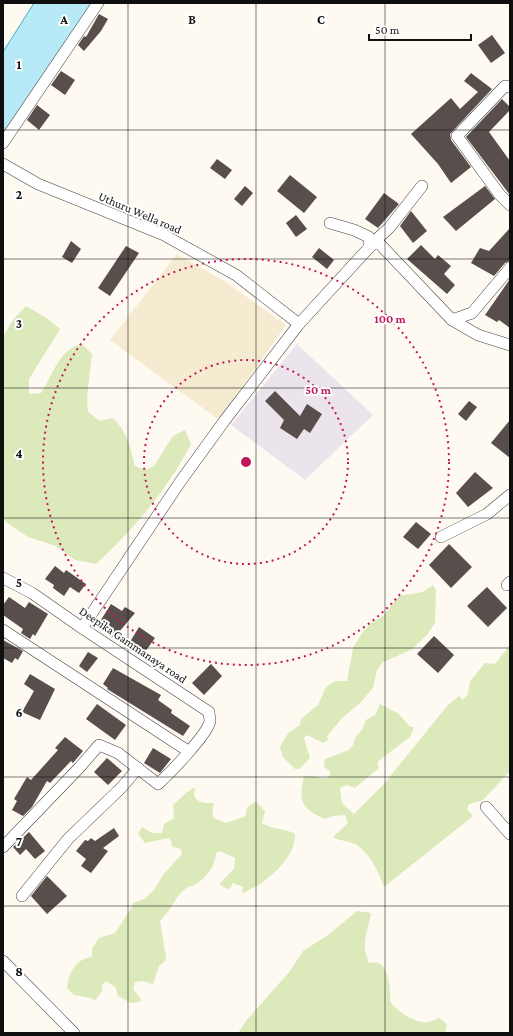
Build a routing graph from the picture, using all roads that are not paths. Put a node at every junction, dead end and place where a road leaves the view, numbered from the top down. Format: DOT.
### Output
graph roads {
  1 [pos="98,3"];
  2 [pos="510,87"];
  3 [pos="3,143"];
  4 [pos="3,164"];
  5 [pos="422,186"];
  6 [pos="510,204"];
  7 [pos="330,223"];
  8 [pos="373,243"];
  9 [pos="510,268"];
  10 [pos="452,320"];
  11 [pos="299,324"];
  12 [pos="510,345"];
  13 [pos="510,495"];
  14 [pos="441,537"];
  15 [pos="3,578"];
  16 [pos="82,628"];
  17 [pos="3,630"];
  18 [pos="188,751"];
  19 [pos="138,768"];
  20 [pos="486,807"];
  21 [pos="510,834"];
  22 [pos="3,846"];
  23 [pos="22,896"];
  24 [pos="3,961"];
  25 [pos="74,1033"];
  1 -- 3 [label="street"];
  2 -- 6 [label="street"];
  4 -- 11 [label="street, Uthuru Wella road"];
  5 -- 8 [label="street"];
  7 -- 8 [label="street"];
  8 -- 10 [label="street"];
  8 -- 11 [label="street"];
  9 -- 10 [label="street"];
  10 -- 12 [label="street"];
  11 -- 16 [label="street"];
  13 -- 14 [label="street"];
  15 -- 16 [label="street, Deepika Gammanaya road"];
  16 -- 18 [label="street, Deepika Gammanaya road"];
  17 -- 18 [label="street"];
  18 -- 19 [label="street, Deepika Gammanaya road"];
  19 -- 22 [label="street, Deepika Gammanaya road"];
  19 -- 23 [label="street"];
  20 -- 21 [label="street"];
  24 -- 25 [label="street"];
}
